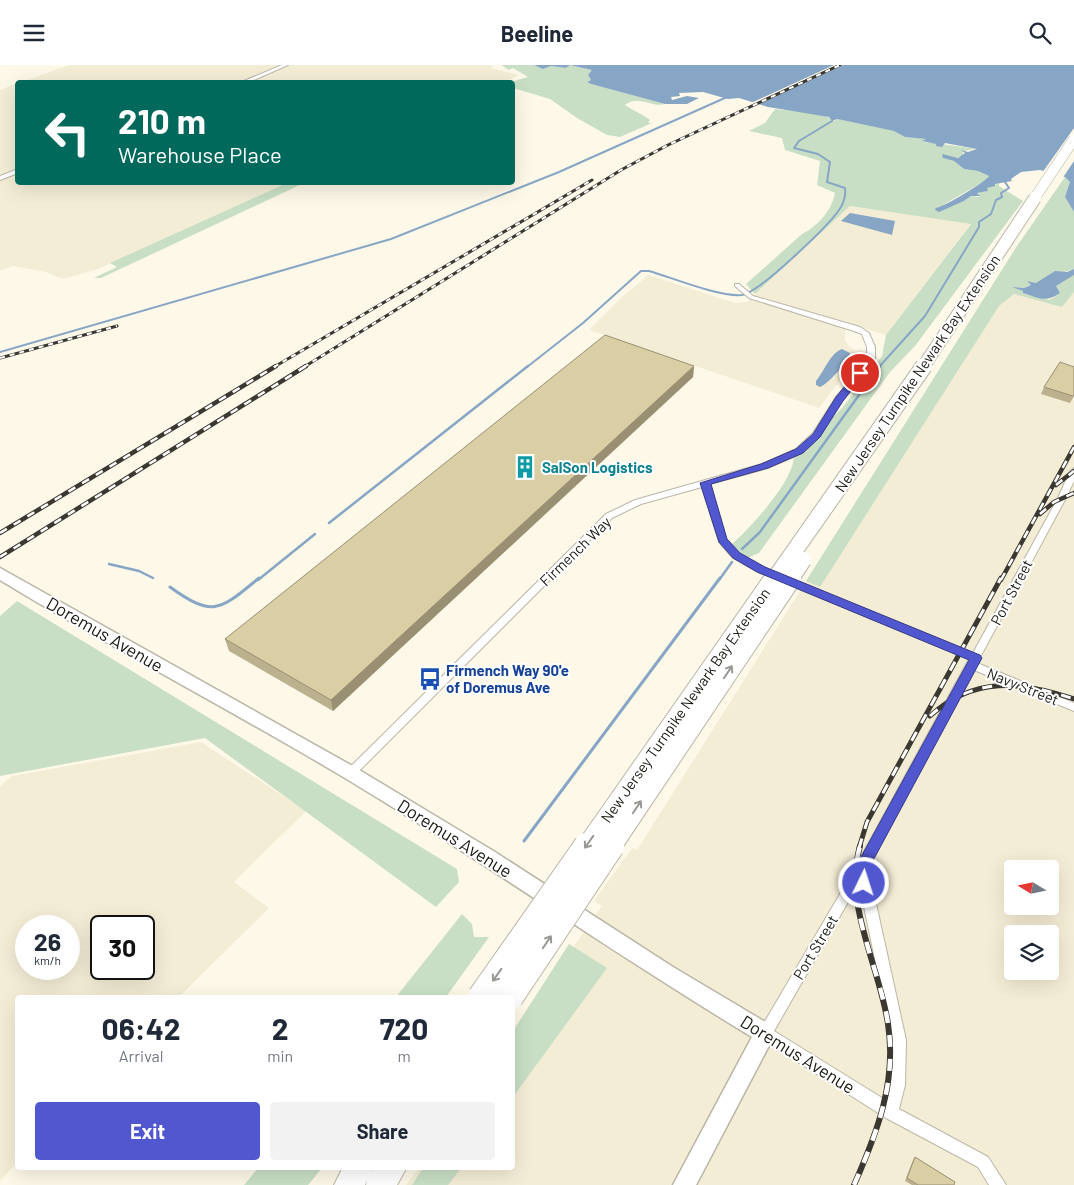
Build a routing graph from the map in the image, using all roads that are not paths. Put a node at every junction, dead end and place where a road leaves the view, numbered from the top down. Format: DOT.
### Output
graph roads {
  1 [pos="286,65"];
  2 [pos="248,80"];
  3 [pos="1074,139"];
  4 [pos="1074,151"];
  5 [pos="15,172"];
  6 [pos="0,178"];
  7 [pos="737,285"];
  8 [pos="1074,471"];
  9 [pos="705,483"];
  10 [pos="0,573"];
  11 [pos="974,661"];
  12 [pos="1074,707"];
  13 [pos="350,773"];
  14 [pos="862,868"];
  15 [pos="482,995"];
  16 [pos="511,995"];
  17 [pos="764,1033"];
  18 [pos="896,1116"];
  19 [pos="358,1170"];
  20 [pos="391,1170"];
  21 [pos="348,1185"];
  22 [pos="380,1185"];
  23 [pos="684,1185"];
  24 [pos="998,1185"];
  1 -- 2 [label="street"];
  3 -- 15 [label="highway, New Jersey Turnpike Newark Bay Extension, one-way, bridge"];
  16 -- 4 [label="highway, New Jersey Turnpike Newark Bay Extension, one-way, bridge"];
  5 -- 6 [label="street"];
  7 -- 9 [label="street, Firmench Way"];
  8 -- 11 [label="street, Port Street"];
  9 -- 11 [label="street, Navy Street"];
  9 -- 13 [label="street, Firmench Way"];
  10 -- 13 [label="main road, Doremus Avenue"];
  11 -- 12 [label="street, Navy Street"];
  11 -- 14 [label="street, Port Street"];
  13 -- 17 [label="main road, Doremus Avenue"];
  14 -- 17 [label="street, Port Street"];
  14 -- 18 [label="street"];
  17 -- 18 [label="street, Doremus Avenue"];
  17 -- 23 [label="main road, Port Street"];
  18 -- 24 [label="street, Doremus Avenue"];
  19 -- 21 [label="highway"];
  20 -- 22 [label="highway"];
}
